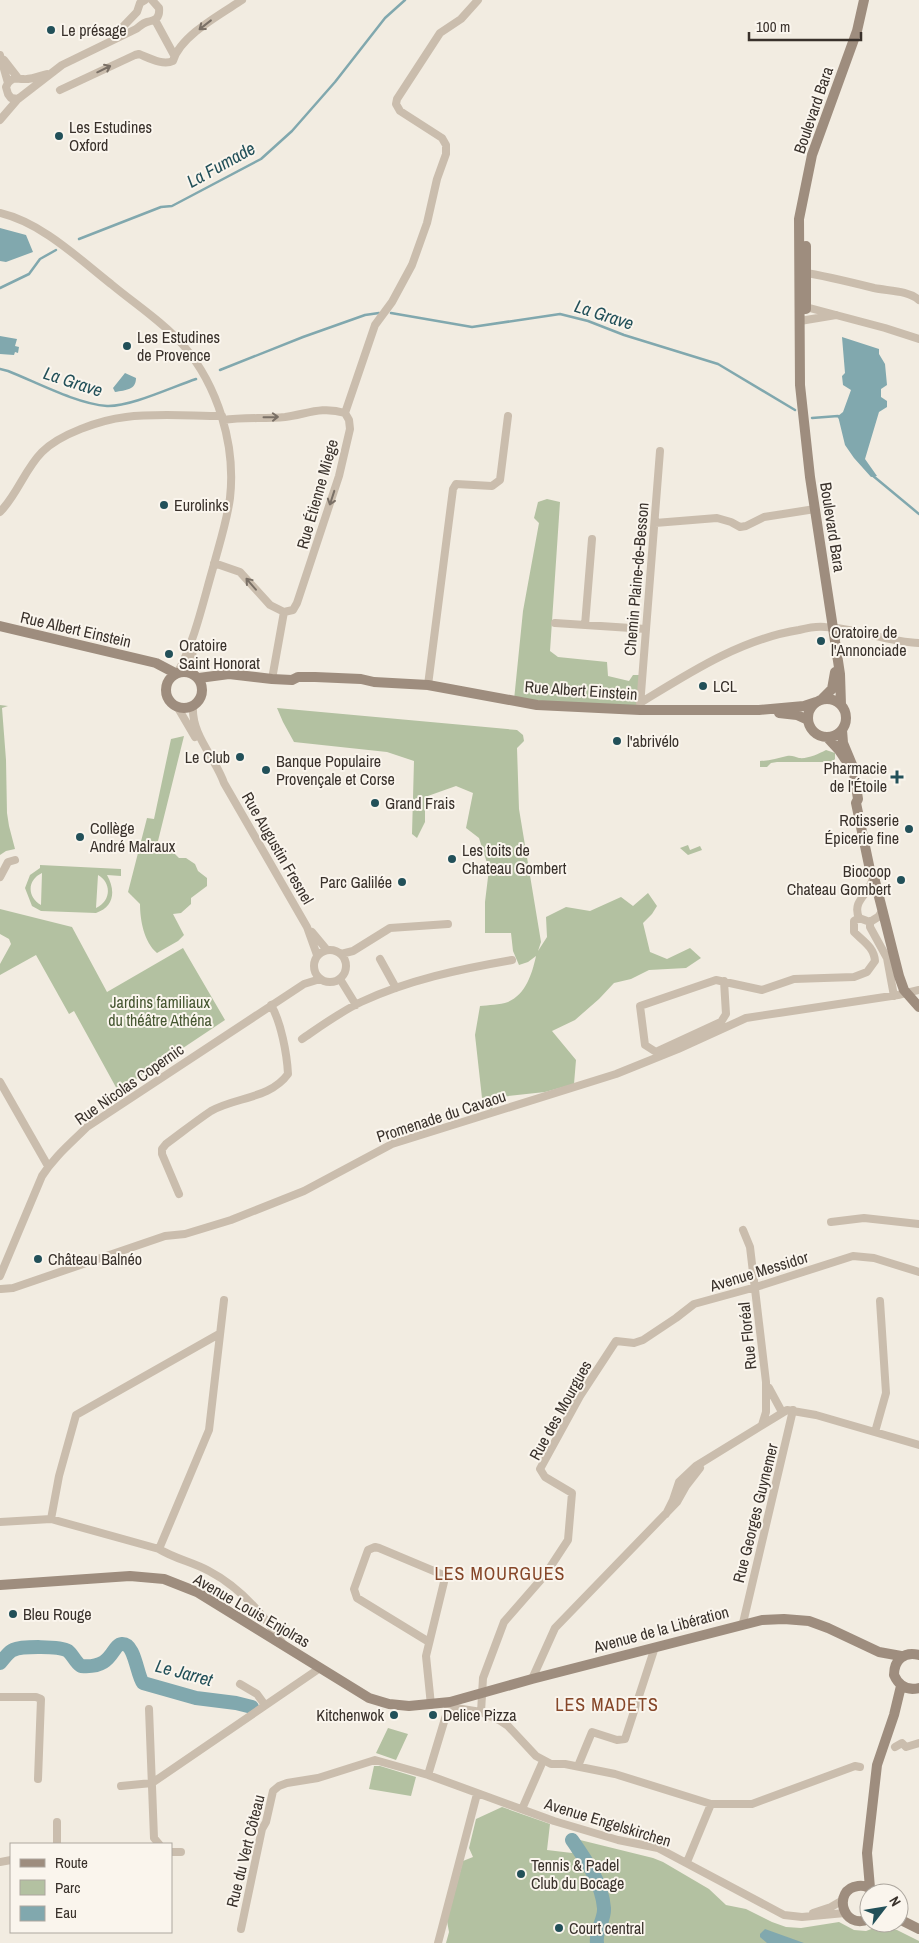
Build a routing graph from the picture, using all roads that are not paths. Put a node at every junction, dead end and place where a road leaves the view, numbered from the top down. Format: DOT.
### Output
graph roads {
  1 [pos="145,0"];
  2 [pos="152,0"];
  3 [pos="242,0"];
  4 [pos="478,0"];
  5 [pos="865,0"];
  6 [pos="137,12"];
  7 [pos="150,21"];
  8 [pos="110,41"];
  9 [pos="0,55"];
  10 [pos="174,55"];
  11 [pos="52,72"];
  12 [pos="20,79"];
  13 [pos="8,83"];
  14 [pos="60,90"];
  15 [pos="8,94"];
  16 [pos="26,94"];
  17 [pos="18,99"];
  18 [pos="1,118"];
  19 [pos="1,213"];
  20 [pos="803,272"];
  21 [pos="919,300"];
  22 [pos="803,306"];
  23 [pos="838,315"];
  24 [pos="803,321"];
  25 [pos="919,339"];
  26 [pos="345,413"];
  27 [pos="508,416"];
  28 [pos="222,418"];
  29 [pos="660,451"];
  30 [pos="815,510"];
  31 [pos="0,512"];
  32 [pos="655,523"];
  33 [pos="592,539"];
  34 [pos="214,562"];
  35 [pos="284,612"];
  36 [pos="555,622"];
  37 [pos="585,624"];
  38 [pos="0,626"];
  39 [pos="833,627"];
  40 [pos="646,629"];
  41 [pos="194,630"];
  42 [pos="919,643"];
  43 [pos="836,652"];
  44 [pos="144,661"];
  45 [pos="177,673"];
  46 [pos="196,676"];
  47 [pos="259,678"];
  48 [pos="272,679"];
  49 [pos="167,682"];
  50 [pos="428,685"];
  51 [pos="203,690"];
  52 [pos="819,701"];
  53 [pos="841,705"];
  54 [pos="193,706"];
  55 [pos="640,706"];
  56 [pos="178,708"];
  57 [pos="759,710"];
  58 [pos="808,720"];
  59 [pos="842,730"];
  60 [pos="827,737"];
  61 [pos="853,767"];
  62 [pos="224,783"];
  63 [pos="15,860"];
  64 [pos="874,874"];
  65 [pos="0,877"];
  66 [pos="883,910"];
  67 [pos="859,918"];
  68 [pos="870,922"];
  69 [pos="448,924"];
  70 [pos="307,928"];
  71 [pos="326,950"];
  72 [pos="353,951"];
  73 [pos="341,954"];
  74 [pos="317,955"];
  75 [pos="380,959"];
  76 [pos="512,960"];
  77 [pos="346,962"];
  78 [pos="314,970"];
  79 [pos="320,979"];
  80 [pos="340,979"];
  81 [pos="724,981"];
  82 [pos="304,984"];
  83 [pos="396,988"];
  84 [pos="905,993"];
  85 [pos="270,1005"];
  86 [pos="356,1005"];
  87 [pos="919,1006"];
  88 [pos="302,1039"];
  89 [pos="0,1082"];
  90 [pos="48,1166"];
  91 [pos="179,1194"];
  92 [pos="831,1222"];
  93 [pos="919,1224"];
  94 [pos="742,1230"];
  95 [pos="919,1272"];
  96 [pos="1,1275"];
  97 [pos="756,1287"];
  98 [pos="0,1289"];
  99 [pos="224,1300"];
  100 [pos="880,1301"];
  101 [pos="219,1334"];
  102 [pos="616,1341"];
  103 [pos="766,1382"];
  104 [pos="793,1410"];
  105 [pos="782,1412"];
  106 [pos="762,1425"];
  107 [pos="876,1432"];
  108 [pos="919,1445"];
  109 [pos="51,1519"];
  110 [pos="0,1522"];
  111 [pos="160,1549"];
  112 [pos="0,1585"];
  113 [pos="743,1623"];
  114 [pos="429,1642"];
  115 [pos="284,1645"];
  116 [pos="655,1647"];
  117 [pos="879,1652"];
  118 [pos="917,1652"];
  119 [pos="901,1656"];
  120 [pos="320,1668"];
  121 [pos="894,1668"];
  122 [pos="532,1679"];
  123 [pos="240,1684"];
  124 [pos="901,1686"];
  125 [pos="916,1689"];
  126 [pos="481,1693"];
  127 [pos="0,1697"];
  128 [pos="450,1702"];
  129 [pos="265,1705"];
  130 [pos="431,1705"];
  131 [pos="149,1709"];
  132 [pos="481,1712"];
  133 [pos="894,1715"];
  134 [pos="919,1744"];
  135 [pos="895,1747"];
  136 [pos="544,1761"];
  137 [pos="578,1766"];
  138 [pos="860,1767"];
  139 [pos="428,1775"];
  140 [pos="38,1779"];
  141 [pos="152,1783"];
  142 [pos="122,1786"];
  143 [pos="477,1794"];
  144 [pos="711,1804"];
  145 [pos="522,1809"];
  146 [pos="56,1822"];
  147 [pos="57,1843"];
  148 [pos="158,1843"];
  149 [pos="172,1852"];
  150 [pos="181,1852"];
  151 [pos="867,1854"];
  152 [pos="687,1862"];
  153 [pos="871,1883"];
  154 [pos="856,1886"];
  155 [pos="859,1886"];
  156 [pos="843,1900"];
  157 [pos="846,1914"];
  158 [pos="802,1917"];
  159 [pos="859,1922"];
  160 [pos="241,1929"];
  161 [pos="438,1943"];
  1 -- 6 [label="street"];
  2 -- 7 [label="street"];
  3 -- 10 [label="street, one-way"];
  4 -- 26 [label="street, Rue Étienne Miege"];
  5 -- 20 [label="street, Boulevard Bara"];
  6 -- 7 [label="street"];
  6 -- 8 [label="street"];
  7 -- 8 [label="street"];
  7 -- 10 [label="street"];
  8 -- 11 [label="street"];
  9 -- 12 [label="street"];
  9 -- 13 [label="street"];
  14 -- 10 [label="street, one-way"];
  11 -- 12 [label="street"];
  11 -- 16 [label="street"];
  12 -- 13 [label="street"];
  12 -- 16 [label="street"];
  13 -- 15 [label="street"];
  15 -- 17 [label="street"];
  15 -- 18 [label="street"];
  16 -- 17 [label="street"];
  17 -- 18 [label="street"];
  19 -- 28 [label="street"];
  20 -- 21 [label="street"];
  20 -- 22 [label="street, Boulevard Bara"];
  22 -- 23 [label="street"];
  22 -- 24 [label="street, Boulevard Bara"];
  23 -- 24 [label="street"];
  23 -- 25 [label="street"];
  24 -- 30 [label="street, Boulevard Bara"];
  28 -- 26 [label="street, one-way"];
  26 -- 35 [label="street, Rue Étienne Miege, one-way"];
  27 -- 50 [label="street"];
  28 -- 31 [label="street"];
  28 -- 34 [label="street"];
  29 -- 32 [label="street, Chemin Plaine-de-Besson"];
  30 -- 32 [label="street"];
  30 -- 39 [label="street, Boulevard Bara"];
  32 -- 40 [label="street, Chemin Plaine-de-Besson"];
  33 -- 37 [label="street"];
  35 -- 34 [label="street, one-way"];
  34 -- 41 [label="street"];
  35 -- 48 [label="street"];
  36 -- 37 [label="street"];
  37 -- 40 [label="street"];
  38 -- 44 [label="street, Rue Albert Einstein"];
  39 -- 42 [label="street"];
  39 -- 43 [label="street, Boulevard Bara"];
  39 -- 55 [label="street"];
  40 -- 55 [label="street, Chemin Plaine-de-Besson"];
  41 -- 45 [label="street"];
  41 -- 46 [label="street"];
  43 -- 52 [label="street, Boulevard Bara"];
  43 -- 53 [label="street, Boulevard Bara"];
  44 -- 45 [label="street, Rue Albert Einstein"];
  44 -- 49 [label="street, Rue Albert Einstein"];
  45 -- 46 [label="street"];
  45 -- 49 [label="street"];
  46 -- 47 [label="street, Rue Albert Einstein"];
  46 -- 51 [label="street"];
  47 -- 48 [label="street, Rue Albert Einstein"];
  47 -- 51 [label="street, Rue Albert Einstein"];
  48 -- 50 [label="street, Rue Albert Einstein"];
  49 -- 56 [label="street"];
  50 -- 55 [label="street, Rue Albert Einstein"];
  51 -- 54 [label="street"];
  52 -- 53 [label="street"];
  52 -- 57 [label="street, Rue Albert Einstein"];
  52 -- 58 [label="street"];
  53 -- 59 [label="street"];
  54 -- 56 [label="street"];
  54 -- 62 [label="street, Rue Augustin Fresnel"];
  55 -- 57 [label="street, Rue Albert Einstein"];
  56 -- 62 [label="street, Rue Augustin Fresnel"];
  57 -- 58 [label="street, Rue Albert Einstein"];
  58 -- 60 [label="street"];
  59 -- 60 [label="street"];
  59 -- 61 [label="street"];
  60 -- 61 [label="street"];
  61 -- 64 [label="street"];
  62 -- 70 [label="street, Rue Augustin Fresnel"];
  63 -- 65 [label="street"];
  64 -- 66 [label="street"];
  64 -- 67 [label="street"];
  66 -- 68 [label="street"];
  66 -- 84 [label="street"];
  67 -- 68 [label="street"];
  67 -- 81 [label="street"];
  68 -- 84 [label="street"];
  69 -- 72 [label="street"];
  70 -- 71 [label="street, Rue Augustin Fresnel"];
  70 -- 74 [label="street, Rue Augustin Fresnel"];
  71 -- 73 [label="street"];
  71 -- 74 [label="street"];
  72 -- 73 [label="street"];
  72 -- 77 [label="street"];
  73 -- 77 [label="street"];
  74 -- 78 [label="street"];
  75 -- 83 [label="street"];
  76 -- 83 [label="street"];
  77 -- 80 [label="street"];
  78 -- 79 [label="street"];
  78 -- 82 [label="street, Rue Nicolas Copernic"];
  79 -- 80 [label="street"];
  79 -- 82 [label="street, Rue Nicolas Copernic"];
  80 -- 86 [label="street"];
  81 -- 81 [label="street"];
  82 -- 85 [label="street, Rue Nicolas Copernic"];
  83 -- 86 [label="street"];
  84 -- 87 [label="street"];
  84 -- 98 [label="street, Promenade du Cavaou"];
  85 -- 90 [label="street, Rue Nicolas Copernic"];
  85 -- 91 [label="street"];
  86 -- 88 [label="street"];
  89 -- 90 [label="street"];
  90 -- 96 [label="street, Rue Nicolas Copernic"];
  92 -- 93 [label="street"];
  94 -- 97 [label="street, Rue Floréal"];
  95 -- 97 [label="street, Avenue Messidor"];
  96 -- 98 [label="street, Rue Nicolas Copernic"];
  97 -- 102 [label="street, Avenue Messidor"];
  97 -- 103 [label="street, Rue Floréal"];
  99 -- 101 [label="street"];
  100 -- 107 [label="street"];
  101 -- 109 [label="street"];
  101 -- 111 [label="street"];
  102 -- 126 [label="street, Rue des Mourgues"];
  103 -- 105 [label="street, Rue Floréal"];
  103 -- 106 [label="street, Rue Floréal"];
  104 -- 105 [label="street"];
  104 -- 107 [label="street"];
  104 -- 113 [label="street, Rue Georges Guynemer"];
  105 -- 106 [label="street"];
  106 -- 122 [label="street"];
  107 -- 108 [label="street"];
  109 -- 110 [label="street"];
  109 -- 111 [label="street"];
  111 -- 115 [label="street"];
  112 -- 115 [label="street, Avenue Louis Enjolras"];
  113 -- 116 [label="street, Avenue de la Libération"];
  113 -- 117 [label="street, Avenue de la Libération"];
  114 -- 114 [label="street"];
  114 -- 130 [label="street"];
  115 -- 120 [label="street, Avenue Louis Enjolras"];
  116 -- 122 [label="street, Avenue de la Libération"];
  116 -- 137 [label="street"];
  117 -- 119 [label="street"];
  117 -- 121 [label="street"];
  118 -- 119 [label="street"];
  119 -- 121 [label="street"];
  120 -- 129 [label="street"];
  120 -- 130 [label="street, Avenue Louis Enjolras"];
  121 -- 124 [label="street"];
  122 -- 126 [label="street, Avenue de la Libération"];
  123 -- 129 [label="street"];
  124 -- 125 [label="street"];
  124 -- 133 [label="street"];
  125 -- 133 [label="street"];
  126 -- 128 [label="street, Avenue de la Libération"];
  126 -- 132 [label="street"];
  127 -- 140 [label="street"];
  128 -- 130 [label="street, Avenue Louis Enjolras"];
  128 -- 132 [label="street"];
  128 -- 139 [label="street"];
  129 -- 141 [label="street"];
  131 -- 141 [label="street"];
  132 -- 136 [label="street"];
  133 -- 151 [label="street"];
  134 -- 135 [label="street"];
  136 -- 137 [label="street"];
  136 -- 145 [label="street"];
  137 -- 144 [label="street"];
  138 -- 144 [label="street"];
  139 -- 143 [label="street, Avenue Engelskirchen"];
  139 -- 160 [label="street, Rue du Vert Côteau"];
  141 -- 142 [label="street"];
  141 -- 148 [label="street"];
  143 -- 145 [label="street, Avenue Engelskirchen"];
  143 -- 161 [label="street"];
  144 -- 152 [label="street"];
  145 -- 152 [label="street, Avenue Engelskirchen"];
  146 -- 147 [label="street"];
  149 -- 150 [label="street"];
  151 -- 153 [label="street"];
  151 -- 154 [label="street"];
  152 -- 158 [label="street, Avenue Engelskirchen"];
  154 -- 155 [label="street"];
  154 -- 156 [label="street"];
  156 -- 157 [label="street"];
  156 -- 158 [label="street"];
  157 -- 158 [label="street, Avenue Engelskirchen"];
  157 -- 159 [label="street"];
}
